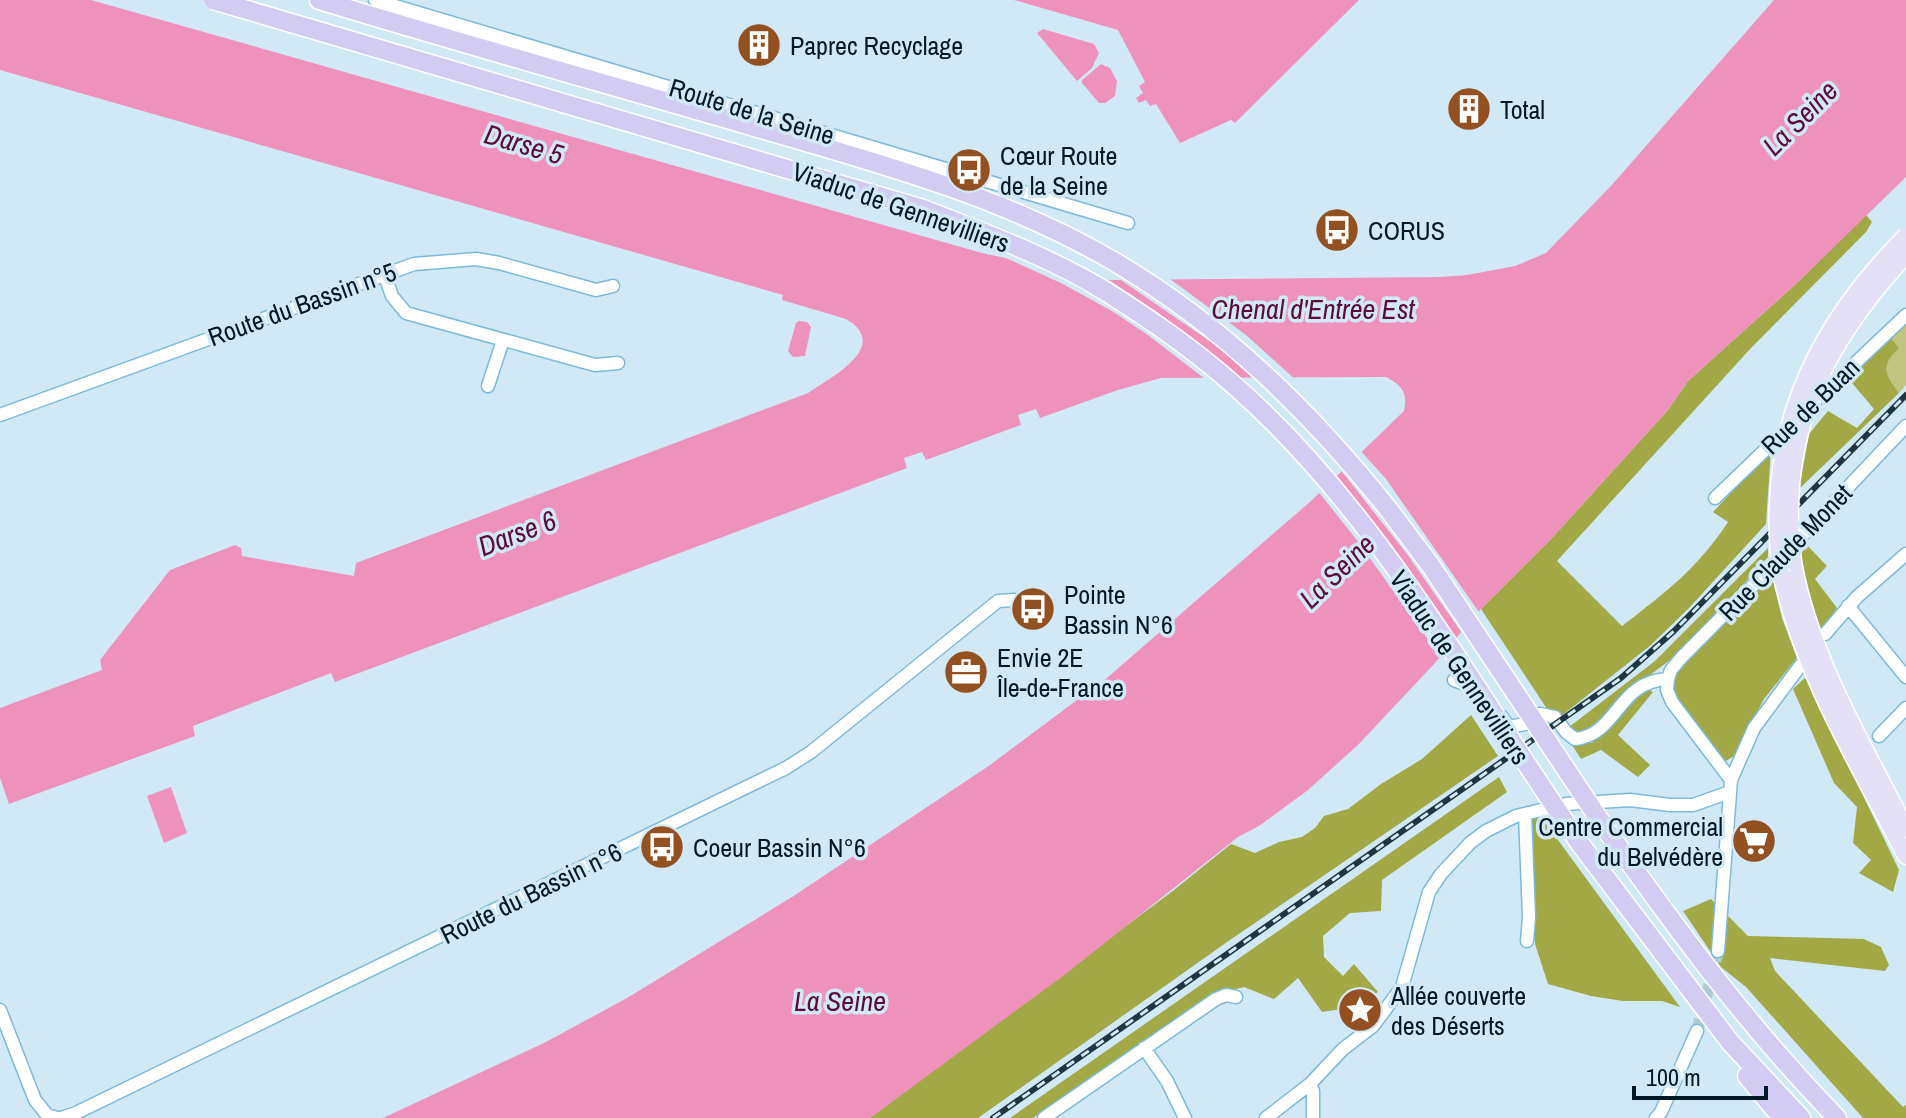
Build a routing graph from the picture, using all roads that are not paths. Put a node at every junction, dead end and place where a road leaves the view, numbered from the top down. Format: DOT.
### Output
graph roads {
  1 [pos="213,0"];
  2 [pos="319,0"];
  3 [pos="375,0"];
  4 [pos="1128,223"];
  5 [pos="1906,236"];
  6 [pos="1906,255"];
  7 [pos="384,273"];
  8 [pos="613,286"];
  9 [pos="1906,315"];
  10 [pos="503,340"];
  11 [pos="618,363"];
  12 [pos="488,386"];
  13 [pos="0,415"];
  14 [pos="1906,426"];
  15 [pos="1715,498"];
  16 [pos="1904,558"];
  17 [pos="1787,567"];
  18 [pos="1014,600"];
  19 [pos="1848,606"];
  20 [pos="1825,634"];
  21 [pos="1800,666"];
  22 [pos="1906,677"];
  23 [pos="1668,679"];
  24 [pos="1454,680"];
  25 [pos="1906,708"];
  26 [pos="1879,736"];
  27 [pos="1730,786"];
  28 [pos="1525,814"];
  29 [pos="1906,829"];
  30 [pos="1906,856"];
  31 [pos="1527,941"];
  32 [pos="1718,951"];
  33 [pos="1236,997"];
  34 [pos="0,1010"];
  35 [pos="1697,1031"];
  36 [pos="1730,1042"];
  37 [pos="1144,1048"];
  38 [pos="1310,1084"];
  39 [pos="1659,1116"];
  40 [pos="59,1118"];
  41 [pos="1044,1118"];
  42 [pos="1185,1118"];
  43 [pos="1266,1118"];
  44 [pos="1313,1118"];
  45 [pos="1782,1118"];
  46 [pos="1801,1118"];
  47 [pos="1837,1118"];
  1 -- 36 [label="highway, Viaduc de Gennevilliers, bridge"];
  2 -- 47 [label="highway, Viaduc de Gennevilliers, bridge"];
  3 -- 4 [label="street, Route de la Seine"];
  5 -- 17 [label="main road, bridge"];
  6 -- 17 [label="main road, bridge"];
  7 -- 8 [label="street, Route du Bassin n°5"];
  7 -- 10 [label="street"];
  7 -- 13 [label="street, Route du Bassin n°5"];
  9 -- 15 [label="street, Rue de Buan"];
  10 -- 11 [label="street"];
  10 -- 12 [label="street"];
  14 -- 23 [label="street, Rue Claude Monet"];
  16 -- 19 [label="street"];
  17 -- 29 [label="main road"];
  17 -- 30 [label="main road"];
  18 -- 40 [label="street, Route du Bassin n°6"];
  19 -- 20 [label="street"];
  19 -- 22 [label="street"];
  21 -- 27 [label="street"];
  23 -- 24 [label="street"];
  23 -- 27 [label="street"];
  25 -- 26 [label="street"];
  27 -- 28 [label="street"];
  27 -- 32 [label="street"];
  28 -- 31 [label="street"];
  28 -- 38 [label="street"];
  33 -- 37 [label="street"];
  34 -- 40 [label="street, Route du Bassin n°6"];
  35 -- 39 [label="street"];
  36 -- 45 [label="highway"];
  36 -- 46 [label="highway"];
  37 -- 41 [label="street"];
  37 -- 42 [label="street"];
  38 -- 43 [label="street"];
  38 -- 44 [label="street"];
}
